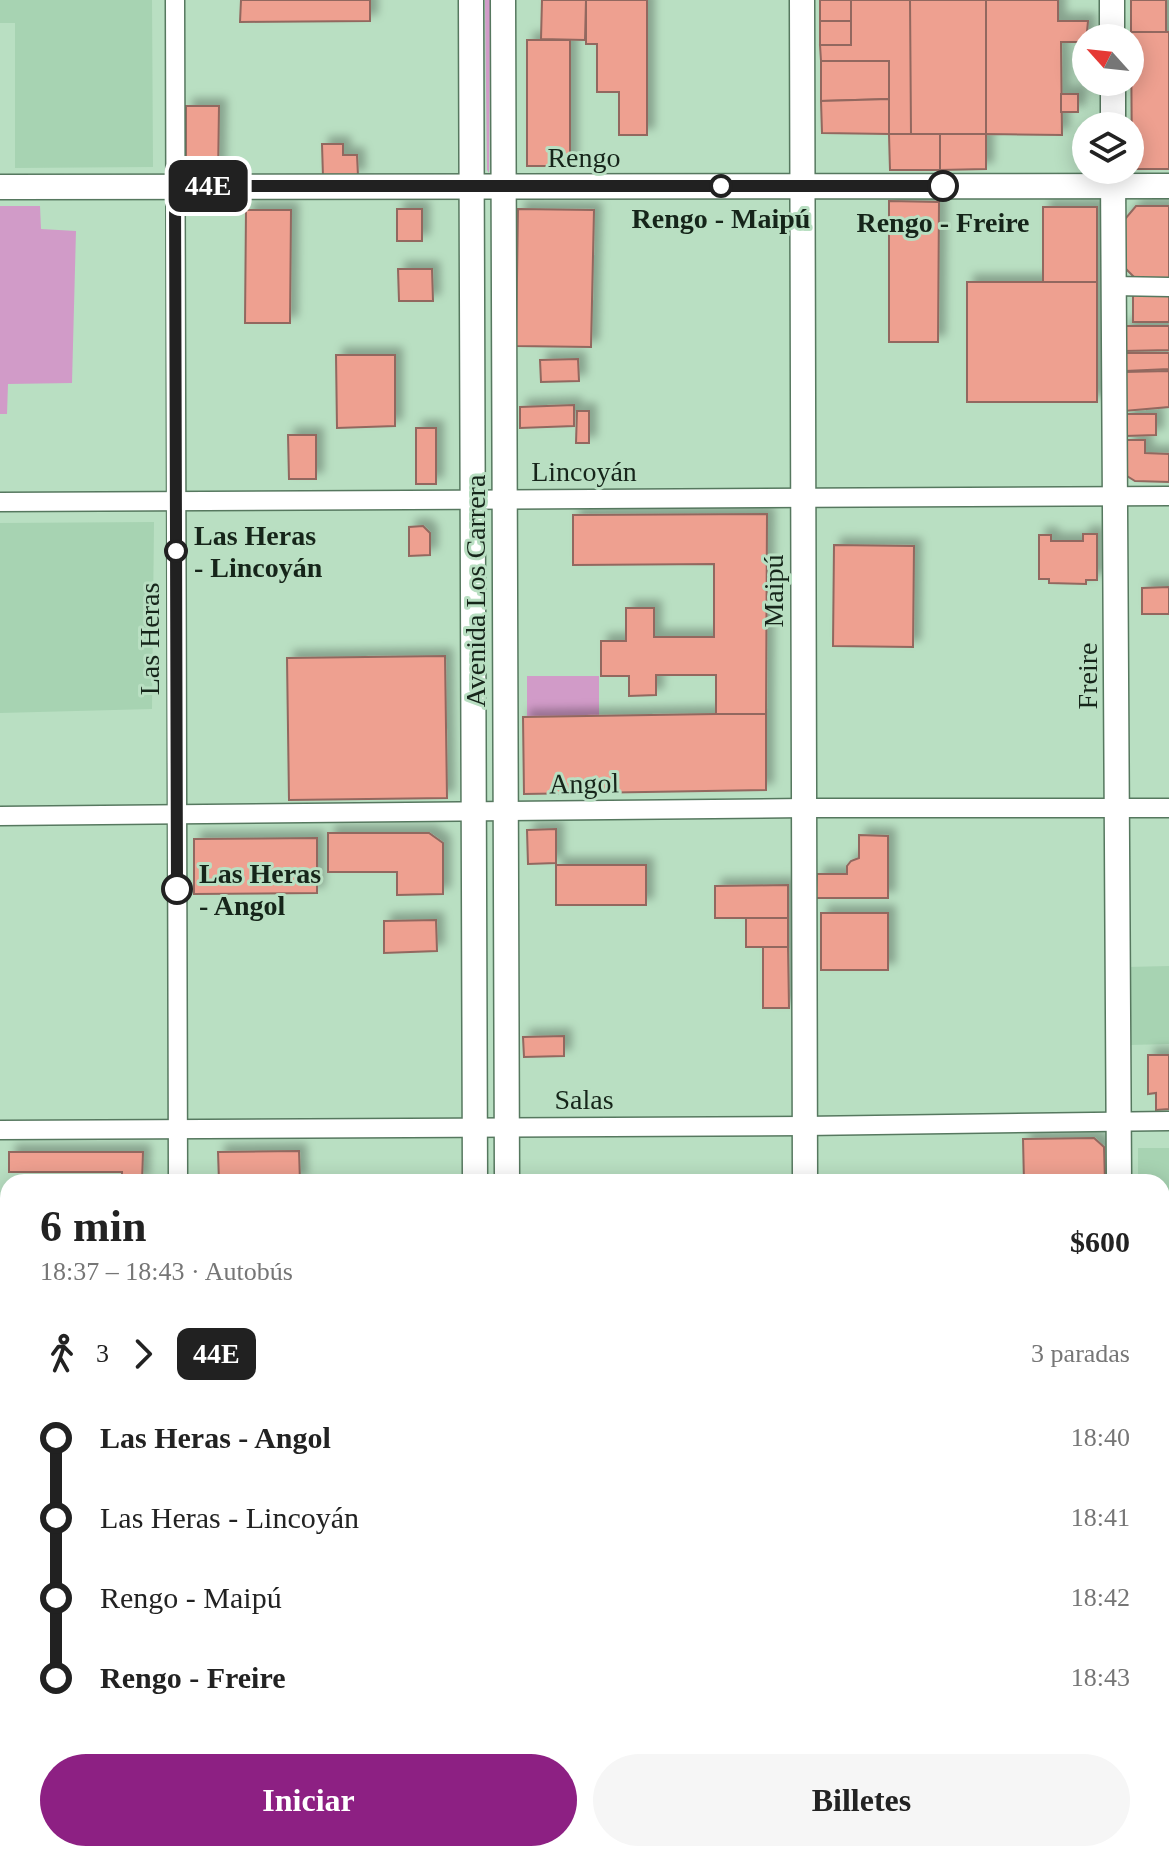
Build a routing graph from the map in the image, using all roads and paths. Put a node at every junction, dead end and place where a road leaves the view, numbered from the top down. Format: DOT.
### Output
graph roads {
  1 [pos="175,0"];
  2 [pos="471,0"];
  3 [pos="503,0"];
  4 [pos="802,0"];
  5 [pos="1112,0"];
  6 [pos="1112,24"];
  7 [pos="1072,179"];
  8 [pos="1144,182"];
  9 [pos="1113,184"];
  10 [pos="175,186"];
  11 [pos="802,186"];
  12 [pos="1169,186"];
  13 [pos="0,187"];
  14 [pos="471,187"];
  15 [pos="503,187"];
  16 [pos="1114,286"];
  17 [pos="1169,287"];
  18 [pos="1116,496"];
  19 [pos="1169,496"];
  20 [pos="803,498"];
  21 [pos="472,499"];
  22 [pos="505,499"];
  23 [pos="176,501"];
  24 [pos="0,502"];
  25 [pos="805,808"];
  26 [pos="1118,808"];
  27 [pos="1169,808"];
  28 [pos="475,813"];
  29 [pos="506,813"];
  30 [pos="177,814"];
  31 [pos="0,816"];
  32 [pos="1119,1121"];
  33 [pos="1169,1121"];
  34 [pos="805,1126"];
  35 [pos="475,1127"];
  36 [pos="507,1127"];
  37 [pos="178,1129"];
  38 [pos="0,1130"];
  39 [pos="178,1174"];
  40 [pos="475,1174"];
  41 [pos="507,1174"];
  42 [pos="805,1174"];
  43 [pos="1119,1174"];
  1 -- 10 [label="street, Las Heras"];
  2 -- 14 [label="main road, Avenida Los Carrera"];
  3 -- 15 [label="main road, Avenida Los Carrera"];
  4 -- 11 [label="main road, Maipú"];
  5 -- 6 [label="main road"];
  7 -- 11 [label="main road, Rengo"];
  8 -- 12 [label="main road, Rengo"];
  9 -- 16 [label="main road, Freire"];
  10 -- 13 [label="main road, Rengo"];
  10 -- 14 [label="main road, Rengo"];
  10 -- 23 [label="street, Las Heras"];
  11 -- 15 [label="main road, Rengo"];
  11 -- 20 [label="main road, Maipú"];
  14 -- 15 [label="main road, Rengo"];
  14 -- 21 [label="main road, Avenida Los Carrera"];
  15 -- 22 [label="main road, Avenida Los Carrera"];
  16 -- 17 [label="street"];
  16 -- 18 [label="main road, Freire"];
  18 -- 19 [label="street, Lincoyán"];
  18 -- 20 [label="street, Lincoyán"];
  18 -- 26 [label="main road, Freire"];
  20 -- 22 [label="street, Lincoyán"];
  20 -- 25 [label="main road, Maipú"];
  21 -- 22 [label="street, Lincoyán"];
  21 -- 23 [label="street, Lincoyán"];
  21 -- 28 [label="main road, Avenida Los Carrera"];
  22 -- 29 [label="main road, Avenida Los Carrera"];
  23 -- 24 [label="street, Lincoyán"];
  23 -- 30 [label="street, Las Heras"];
  25 -- 26 [label="street, Angol"];
  25 -- 29 [label="street, Angol"];
  25 -- 34 [label="main road, Maipú"];
  26 -- 27 [label="street, Angol"];
  26 -- 32 [label="main road, Freire"];
  28 -- 29 [label="street, Angol"];
  28 -- 30 [label="street, Angol"];
  28 -- 35 [label="main road, Avenida Los Carrera"];
  29 -- 36 [label="main road, Avenida Los Carrera"];
  30 -- 31 [label="street, Angol"];
  30 -- 37 [label="street, Las Heras"];
  32 -- 33 [label="street, Salas"];
  32 -- 34 [label="street, Salas"];
  32 -- 43 [label="main road, Freire"];
  34 -- 36 [label="street, Salas"];
  34 -- 42 [label="main road, Maipú"];
  35 -- 36 [label="street, Salas"];
  35 -- 37 [label="street, Salas"];
  35 -- 40 [label="main road, Avenida Los Carrera"];
  36 -- 41 [label="main road, Avenida Los Carrera"];
  37 -- 38 [label="street, Salas"];
  37 -- 39 [label="street, Las Heras"];
}
